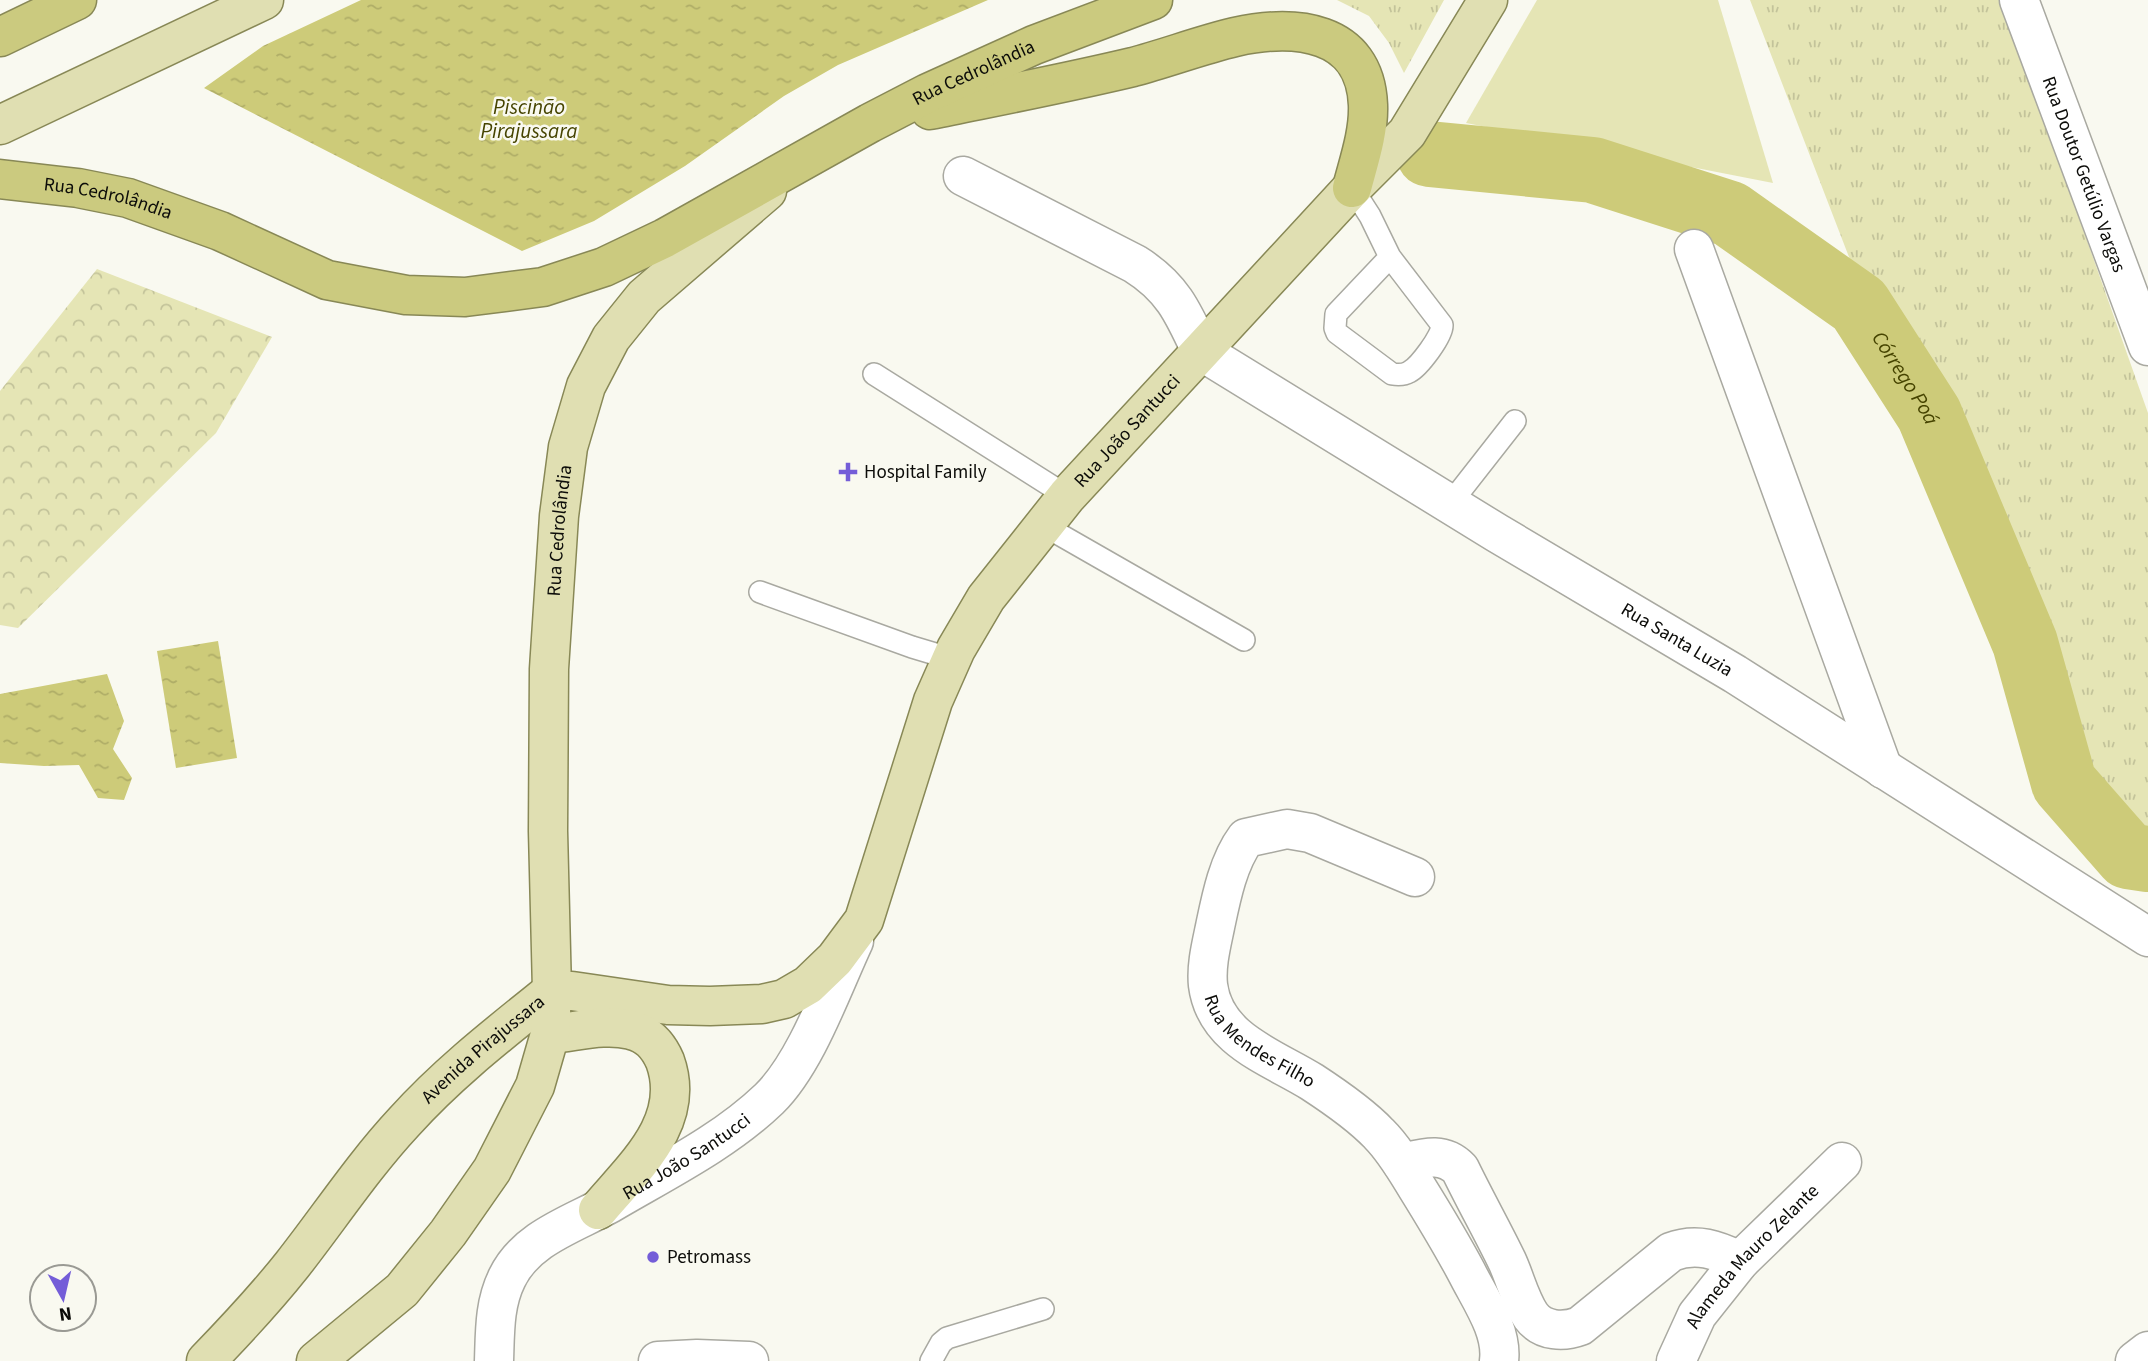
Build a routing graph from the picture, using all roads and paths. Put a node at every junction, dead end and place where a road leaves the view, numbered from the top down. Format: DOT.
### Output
graph roads {
  1 [pos="77,0"];
  2 [pos="264,0"];
  3 [pos="1153,0"];
  4 [pos="1489,0"];
  5 [pos="2019,0"];
  6 [pos="0,37"];
  7 [pos="870,123"];
  8 [pos="0,125"];
  9 [pos="800,162"];
  10 [pos="963,176"];
  11 [pos="0,179"];
  12 [pos="1352,188"];
  13 [pos="1694,249"];
  14 [pos="1390,257"];
  15 [pos="2148,346"];
  16 [pos="1201,351"];
  17 [pos="874,374"];
  18 [pos="1515,421"];
  19 [pos="1067,496"];
  20 [pos="1450,504"];
  21 [pos="1043,525"];
  22 [pos="760,592"];
  23 [pos="1244,640"];
  24 [pos="952,659"];
  25 [pos="1883,769"];
  26 [pos="1415,877"];
  27 [pos="864,919"];
  28 [pos="2148,937"];
  29 [pos="552,991"];
  30 [pos="550,1034"];
  31 [pos="1842,1162"];
  32 [pos="1402,1163"];
  33 [pos="598,1210"];
  34 [pos="1740,1261"];
  35 [pos="1043,1309"];
  36 [pos="2148,1351"];
  37 [pos="206,1361"];
  38 [pos="316,1361"];
  39 [pos="494,1361"];
  40 [pos="658,1361"];
  41 [pos="749,1361"];
  42 [pos="931,1361"];
  43 [pos="1499,1361"];
  44 [pos="1676,1361"];
  45 [pos="2135,1361"];
  1 -- 6 [label="highway"];
  2 -- 8 [label="main road"];
  3 -- 7 [label="highway, Rua Cedrolândia"];
  4 -- 12 [label="main road, Rua João Santucci"];
  5 -- 15 [label="street, Rua Doutor Getúlio Vargas"];
  7 -- 9 [label="highway, Rua Cedrolândia"];
  7 -- 12 [label="highway"];
  9 -- 11 [label="highway, Rua Cedrolândia"];
  9 -- 29 [label="main road, Rua Cedrolândia"];
  10 -- 16 [label="street"];
  12 -- 14 [label="lane"];
  12 -- 16 [label="main road, Rua João Santucci"];
  13 -- 25 [label="street"];
  14 -- 14 [label="lane"];
  16 -- 19 [label="main road, Rua João Santucci"];
  16 -- 20 [label="street, Rua Santa Luzia"];
  17 -- 19 [label="lane"];
  18 -- 20 [label="lane"];
  19 -- 21 [label="main road, Rua João Santucci"];
  20 -- 25 [label="street, Rua Santa Luzia"];
  21 -- 23 [label="lane"];
  21 -- 24 [label="main road, Rua João Santucci"];
  22 -- 24 [label="lane"];
  24 -- 27 [label="main road, Rua João Santucci"];
  25 -- 28 [label="street, Rua Santa Luzia"];
  26 -- 32 [label="street, Rua Mendes Filho"];
  27 -- 29 [label="main road, Rua João Santucci"];
  27 -- 33 [label="street, Rua João Santucci"];
  29 -- 30 [label="main road, Avenida Pirajussara"];
  29 -- 37 [label="main road, Avenida Pirajussara"];
  30 -- 33 [label="main road"];
  30 -- 38 [label="main road, Avenida Pirajussara"];
  31 -- 34 [label="street, Alameda Mauro Zelante"];
  32 -- 34 [label="street"];
  32 -- 43 [label="street, Rua Mendes Filho"];
  33 -- 39 [label="street, Rua João Santucci"];
  34 -- 44 [label="street, Alameda Mauro Zelante"];
  35 -- 42 [label="lane"];
  36 -- 45 [label="street"];
  40 -- 41 [label="street"];
}
